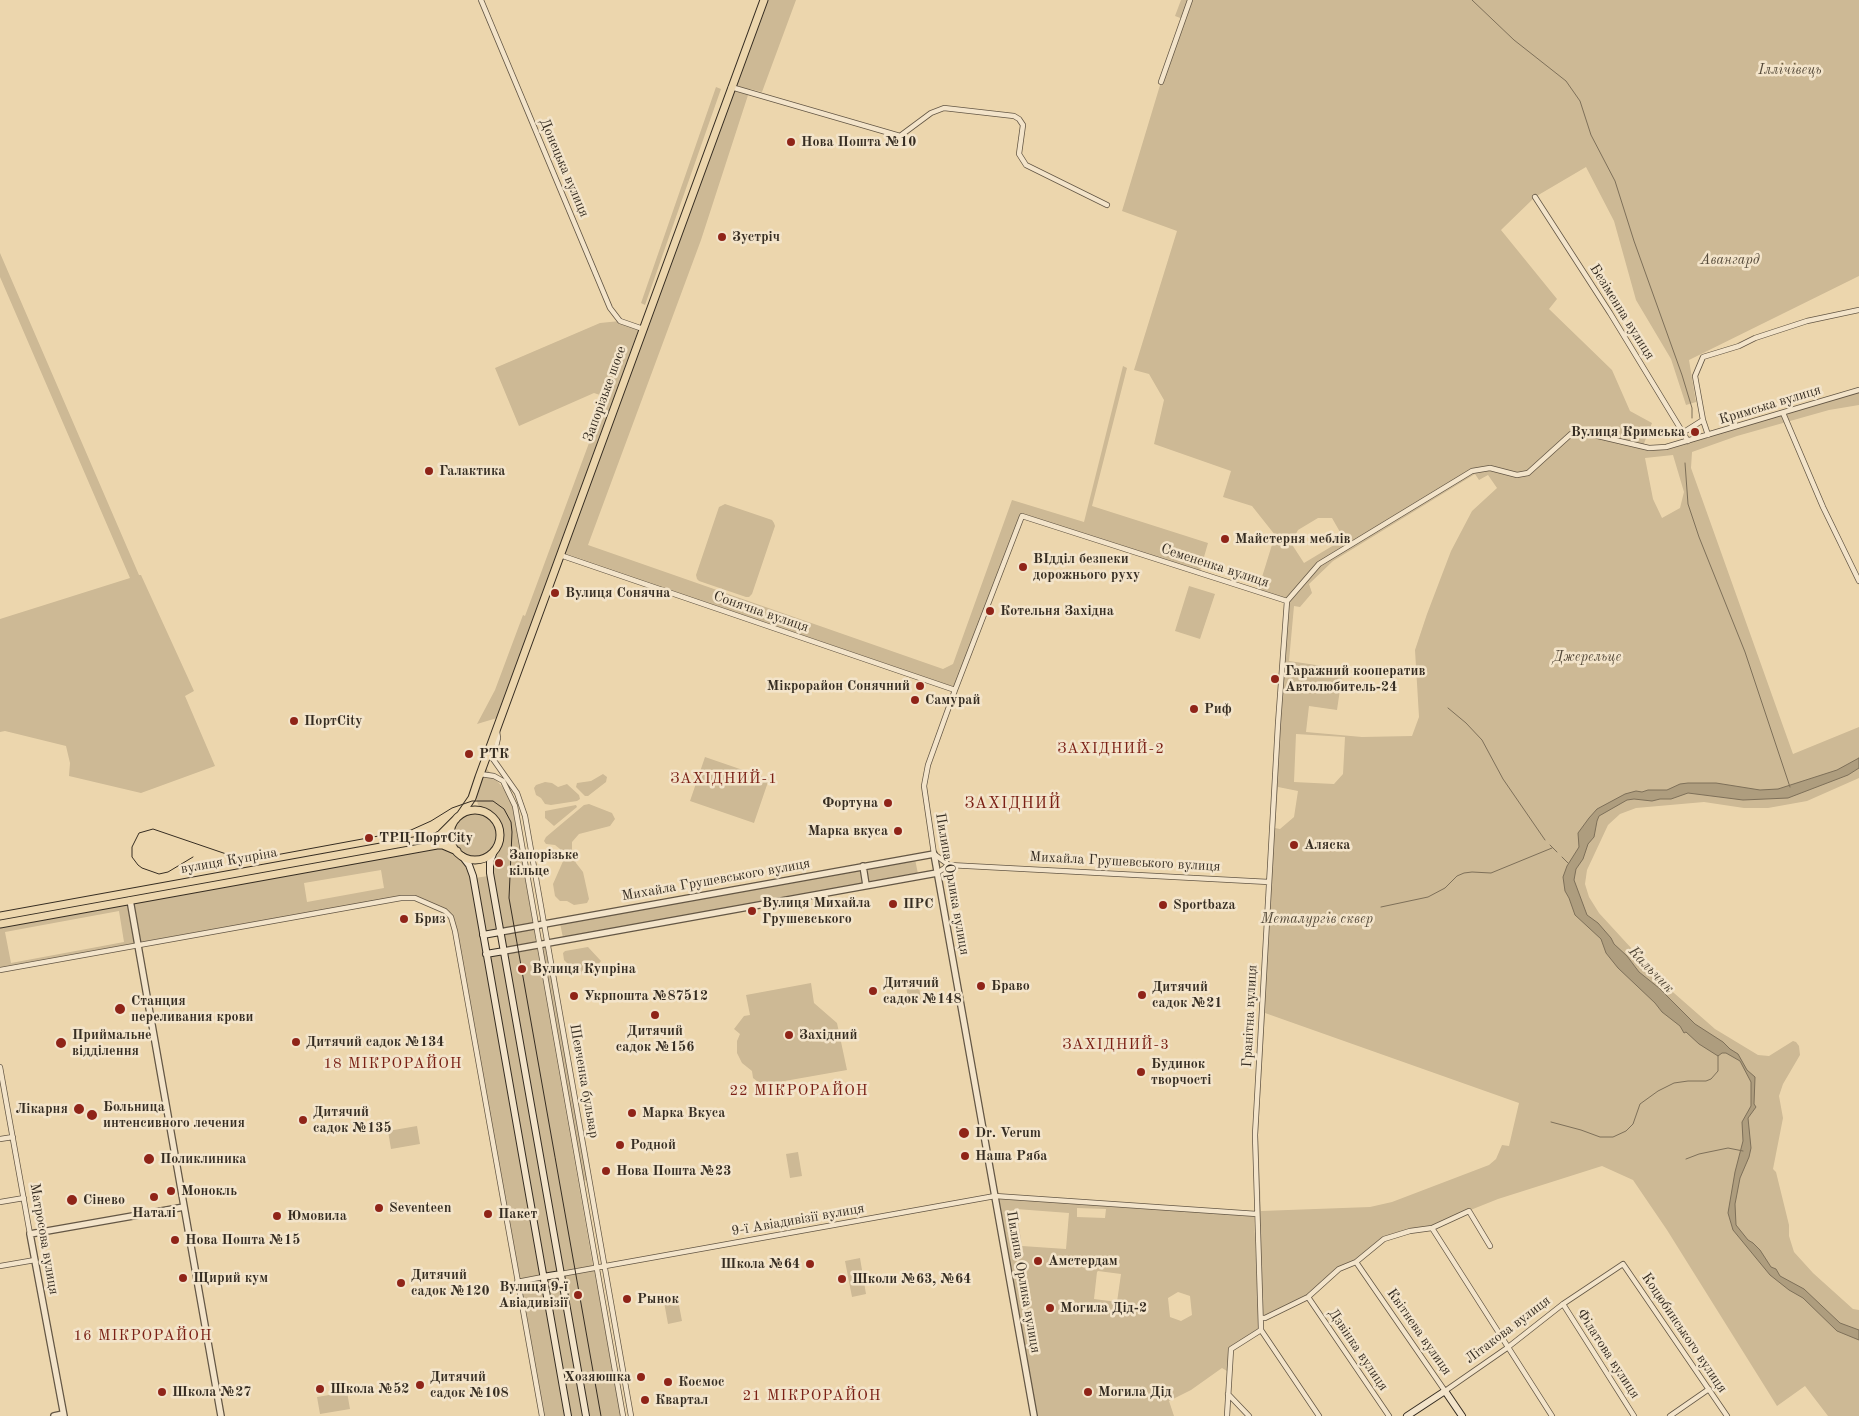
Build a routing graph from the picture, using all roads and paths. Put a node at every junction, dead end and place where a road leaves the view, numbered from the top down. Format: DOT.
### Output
graph roads {
  1 [pos="481,0"];
  2 [pos="764,0"];
  3 [pos="1190,0"];
  4 [pos="1161,82"];
  5 [pos="732,87"];
  6 [pos="1535,197"];
  7 [pos="1107,205"];
  8 [pos="1859,310"];
  9 [pos="643,329"];
  10 [pos="1859,390"];
  11 [pos="1783,412"];
  12 [pos="1703,420"];
  13 [pos="1684,432"];
  14 [pos="1708,435"];
  15 [pos="1688,441"];
  16 [pos="1022,516"];
  17 [pos="560,555"];
  18 [pos="1859,581"];
  19 [pos="1287,601"];
  20 [pos="955,690"];
  21 [pos="496,730"];
  22 [pos="480,774"];
  23 [pos="472,798"];
  24 [pos="482,811"];
  25 [pos="459,817"];
  26 [pos="494,851"];
  27 [pos="460,853"];
  28 [pos="934,854"];
  29 [pos="949,865"];
  30 [pos="863,866"];
  31 [pos="937,873"];
  32 [pos="1269,882"];
  33 [pos="866,886"];
  34 [pos="129,892"];
  35 [pos="130,900"];
  36 [pos="0,916"];
  37 [pos="0,924"];
  38 [pos="543,924"];
  39 [pos="536,925"];
  40 [pos="500,932"];
  41 [pos="483,935"];
  42 [pos="546,943"];
  43 [pos="138,945"];
  44 [pos="539,945"];
  45 [pos="504,951"];
  46 [pos="486,954"];
  47 [pos="0,970"];
  48 [pos="0,1067"];
  49 [pos="1,1082"];
  50 [pos="13,1137"];
  51 [pos="0,1139"];
  52 [pos="589,1181"];
  53 [pos="581,1182"];
  54 [pos="995,1196"];
  55 [pos="24,1198"];
  56 [pos="0,1202"];
  57 [pos="184,1207"];
  58 [pos="1257,1214"];
  59 [pos="1432,1228"];
  60 [pos="30,1234"];
  61 [pos="1490,1246"];
  62 [pos="35,1260"];
  63 [pos="1356,1262"];
  64 [pos="1623,1264"];
  65 [pos="0,1266"];
  66 [pos="604,1266"];
  67 [pos="596,1268"];
  68 [pos="561,1274"];
  69 [pos="544,1277"];
  70 [pos="517,1282"];
  71 [pos="1308,1297"];
  72 [pos="1563,1304"];
  73 [pos="1261,1318"];
  74 [pos="1261,1330"];
  75 [pos="1507,1348"];
  76 [pos="620,1352"];
  77 [pos="612,1353"];
  78 [pos="1709,1389"];
  79 [pos="1445,1391"];
  80 [pos="1228,1394"];
  81 [pos="63,1415"];
  82 [pos="54,1416"];
  83 [pos="221,1416"];
  84 [pos="542,1416"];
  85 [pos="568,1416"];
  86 [pos="586,1416"];
  87 [pos="624,1416"];
  88 [pos="631,1416"];
  89 [pos="1034,1416"];
  90 [pos="1227,1416"];
  91 [pos="1249,1416"];
  92 [pos="1319,1416"];
  93 [pos="1388,1416"];
  94 [pos="1407,1416"];
  95 [pos="1462,1416"];
  96 [pos="1552,1416"];
  97 [pos="1634,1416"];
  98 [pos="1670,1416"];
  99 [pos="1727,1416"];
  1 -- 9 [label="street, Донецька вулиця"];
  2 -- 5 [label="main road, Запорізьке шосе"];
  3 -- 4 [label="street"];
  5 -- 7 [label="street"];
  5 -- 9 [label="main road, Запорізьке шосе"];
  6 -- 13 [label="street, Безіменна вулиця"];
  8 -- 12 [label="street"];
  9 -- 17 [label="main road, Запорізьке шосе"];
  10 -- 11 [label="street, Кримська вулиця"];
  11 -- 14 [label="street, Кримська вулиця"];
  11 -- 18 [label="street"];
  12 -- 13 [label="street"];
  12 -- 14 [label="street"];
  13 -- 15 [label="street, Безіменна вулиця"];
  14 -- 15 [label="street, Кримська вулиця"];
  15 -- 19 [label="street, Кримська вулиця"];
  16 -- 19 [label="street, Семененка вулиця"];
  16 -- 20 [label="street, Пилипа Орлика вулиця"];
  17 -- 20 [label="street, Сонячна вулиця"];
  17 -- 21 [label="main road, Запорізьке шосе"];
  19 -- 32 [label="street, Гранітна вулиця"];
  20 -- 28 [label="street, Пилипа Орлика вулиця"];
  21 -- 22 [label="main road, Запорізьке шосе"];
  21 -- 38 [label="street, Шевченка бульвар"];
  22 -- 23 [label="main road, Запорізьке шосе"];
  22 -- 39 [label="street, Шевченка бульвар"];
  23 -- 24 [label="main road"];
  23 -- 25 [label="main road, Запорізьке шосе"];
  24 -- 25 [label="main road"];
  24 -- 26 [label="main road"];
  25 -- 27 [label="main road"];
  25 -- 34 [label="main road, вулиця Купріна"];
  26 -- 27 [label="main road"];
  26 -- 40 [label="main road"];
  27 -- 35 [label="main road, вулиця Купріна"];
  27 -- 41 [label="main road"];
  28 -- 29 [label="street"];
  28 -- 30 [label="street, Михайла Грушевського вулиця"];
  28 -- 31 [label="street, Пилипа Орлика вулиця"];
  29 -- 31 [label="street"];
  29 -- 32 [label="street, Михайла Грушевського вулиця"];
  30 -- 33 [label="street"];
  30 -- 38 [label="street, Михайла Грушевського вулиця"];
  31 -- 33 [label="street"];
  31 -- 54 [label="street, Пилипа Орлика вулиця"];
  32 -- 58 [label="street, Гранітна вулиця"];
  33 -- 42 [label="street"];
  34 -- 35 [label="main road"];
  34 -- 36 [label="main road, вулиця Купріна"];
  35 -- 37 [label="main road, вулиця Купріна"];
  35 -- 43 [label="street"];
  38 -- 39 [label="street, Михайла Грушевського вулиця"];
  38 -- 42 [label="street, Шевченка бульвар"];
  39 -- 40 [label="street, Михайла Грушевського вулиця"];
  39 -- 44 [label="street, Шевченка бульвар"];
  40 -- 41 [label="main road, Михайла Грушевського вулиця"];
  40 -- 45 [label="main road"];
  41 -- 46 [label="main road"];
  42 -- 44 [label="street"];
  42 -- 52 [label="street, Шевченка бульвар"];
  43 -- 47 [label="street"];
  43 -- 57 [label="street"];
  43 -- 70 [label="street"];
  44 -- 45 [label="street"];
  44 -- 53 [label="street, Шевченка бульвар"];
  45 -- 46 [label="main road"];
  45 -- 68 [label="main road"];
  46 -- 69 [label="main road"];
  48 -- 49 [label="street, Матросова вулиця"];
  49 -- 50 [label="street, Матросова вулиця"];
  50 -- 51 [label="street"];
  50 -- 55 [label="street, Матросова вулиця"];
  52 -- 53 [label="street"];
  52 -- 66 [label="street, Шевченка бульвар"];
  53 -- 67 [label="street, Шевченка бульвар"];
  54 -- 58 [label="street, 9-ї Авіадивізії вулиця"];
  54 -- 66 [label="street, 9-ї Авіадивізії вулиця"];
  54 -- 89 [label="street, Пилипа Орлика вулиця"];
  55 -- 56 [label="street"];
  55 -- 60 [label="street, Матросова вулиця"];
  57 -- 60 [label="street"];
  57 -- 83 [label="street"];
  58 -- 73 [label="street, Гранітна вулиця"];
  59 -- 61 [label="street"];
  59 -- 63 [label="street"];
  59 -- 75 [label="street"];
  60 -- 62 [label="street, Матросова вулиця"];
  62 -- 65 [label="street"];
  62 -- 81 [label="street, Матросова вулиця"];
  63 -- 71 [label="street"];
  63 -- 79 [label="street, Квітнева вулиця"];
  64 -- 72 [label="street, Літакова вулиця"];
  64 -- 78 [label="street, Коцюбинського вулиця"];
  66 -- 67 [label="street, 9-ї Авіадивізії вулиця"];
  66 -- 76 [label="street, Шевченка бульвар"];
  67 -- 68 [label="street, 9-ї Авіадивізії вулиця"];
  67 -- 77 [label="street, Шевченка бульвар"];
  68 -- 69 [label="main road"];
  68 -- 86 [label="main road"];
  69 -- 70 [label="street"];
  69 -- 85 [label="main road"];
  70 -- 84 [label="street"];
  71 -- 73 [label="street"];
  71 -- 93 [label="street, Дзвінка вулиця"];
  72 -- 75 [label="street, Літакова вулиця"];
  72 -- 97 [label="street, Філатова вулиця"];
  73 -- 74 [label="street, Гранітна вулиця"];
  74 -- 80 [label="street"];
  74 -- 92 [label="street"];
  75 -- 79 [label="street, Літакова вулиця"];
  75 -- 96 [label="street"];
  76 -- 77 [label="street"];
  76 -- 88 [label="street, Шевченка бульвар"];
  77 -- 87 [label="street, Шевченка бульвар"];
  78 -- 98 [label="street"];
  78 -- 99 [label="street, Коцюбинського вулиця"];
  79 -- 94 [label="main road, Літакова вулиця"];
  79 -- 95 [label="main road, Квітнева вулиця"];
  80 -- 90 [label="street"];
  80 -- 91 [label="street"];
  81 -- 82 [label="street"];
}
